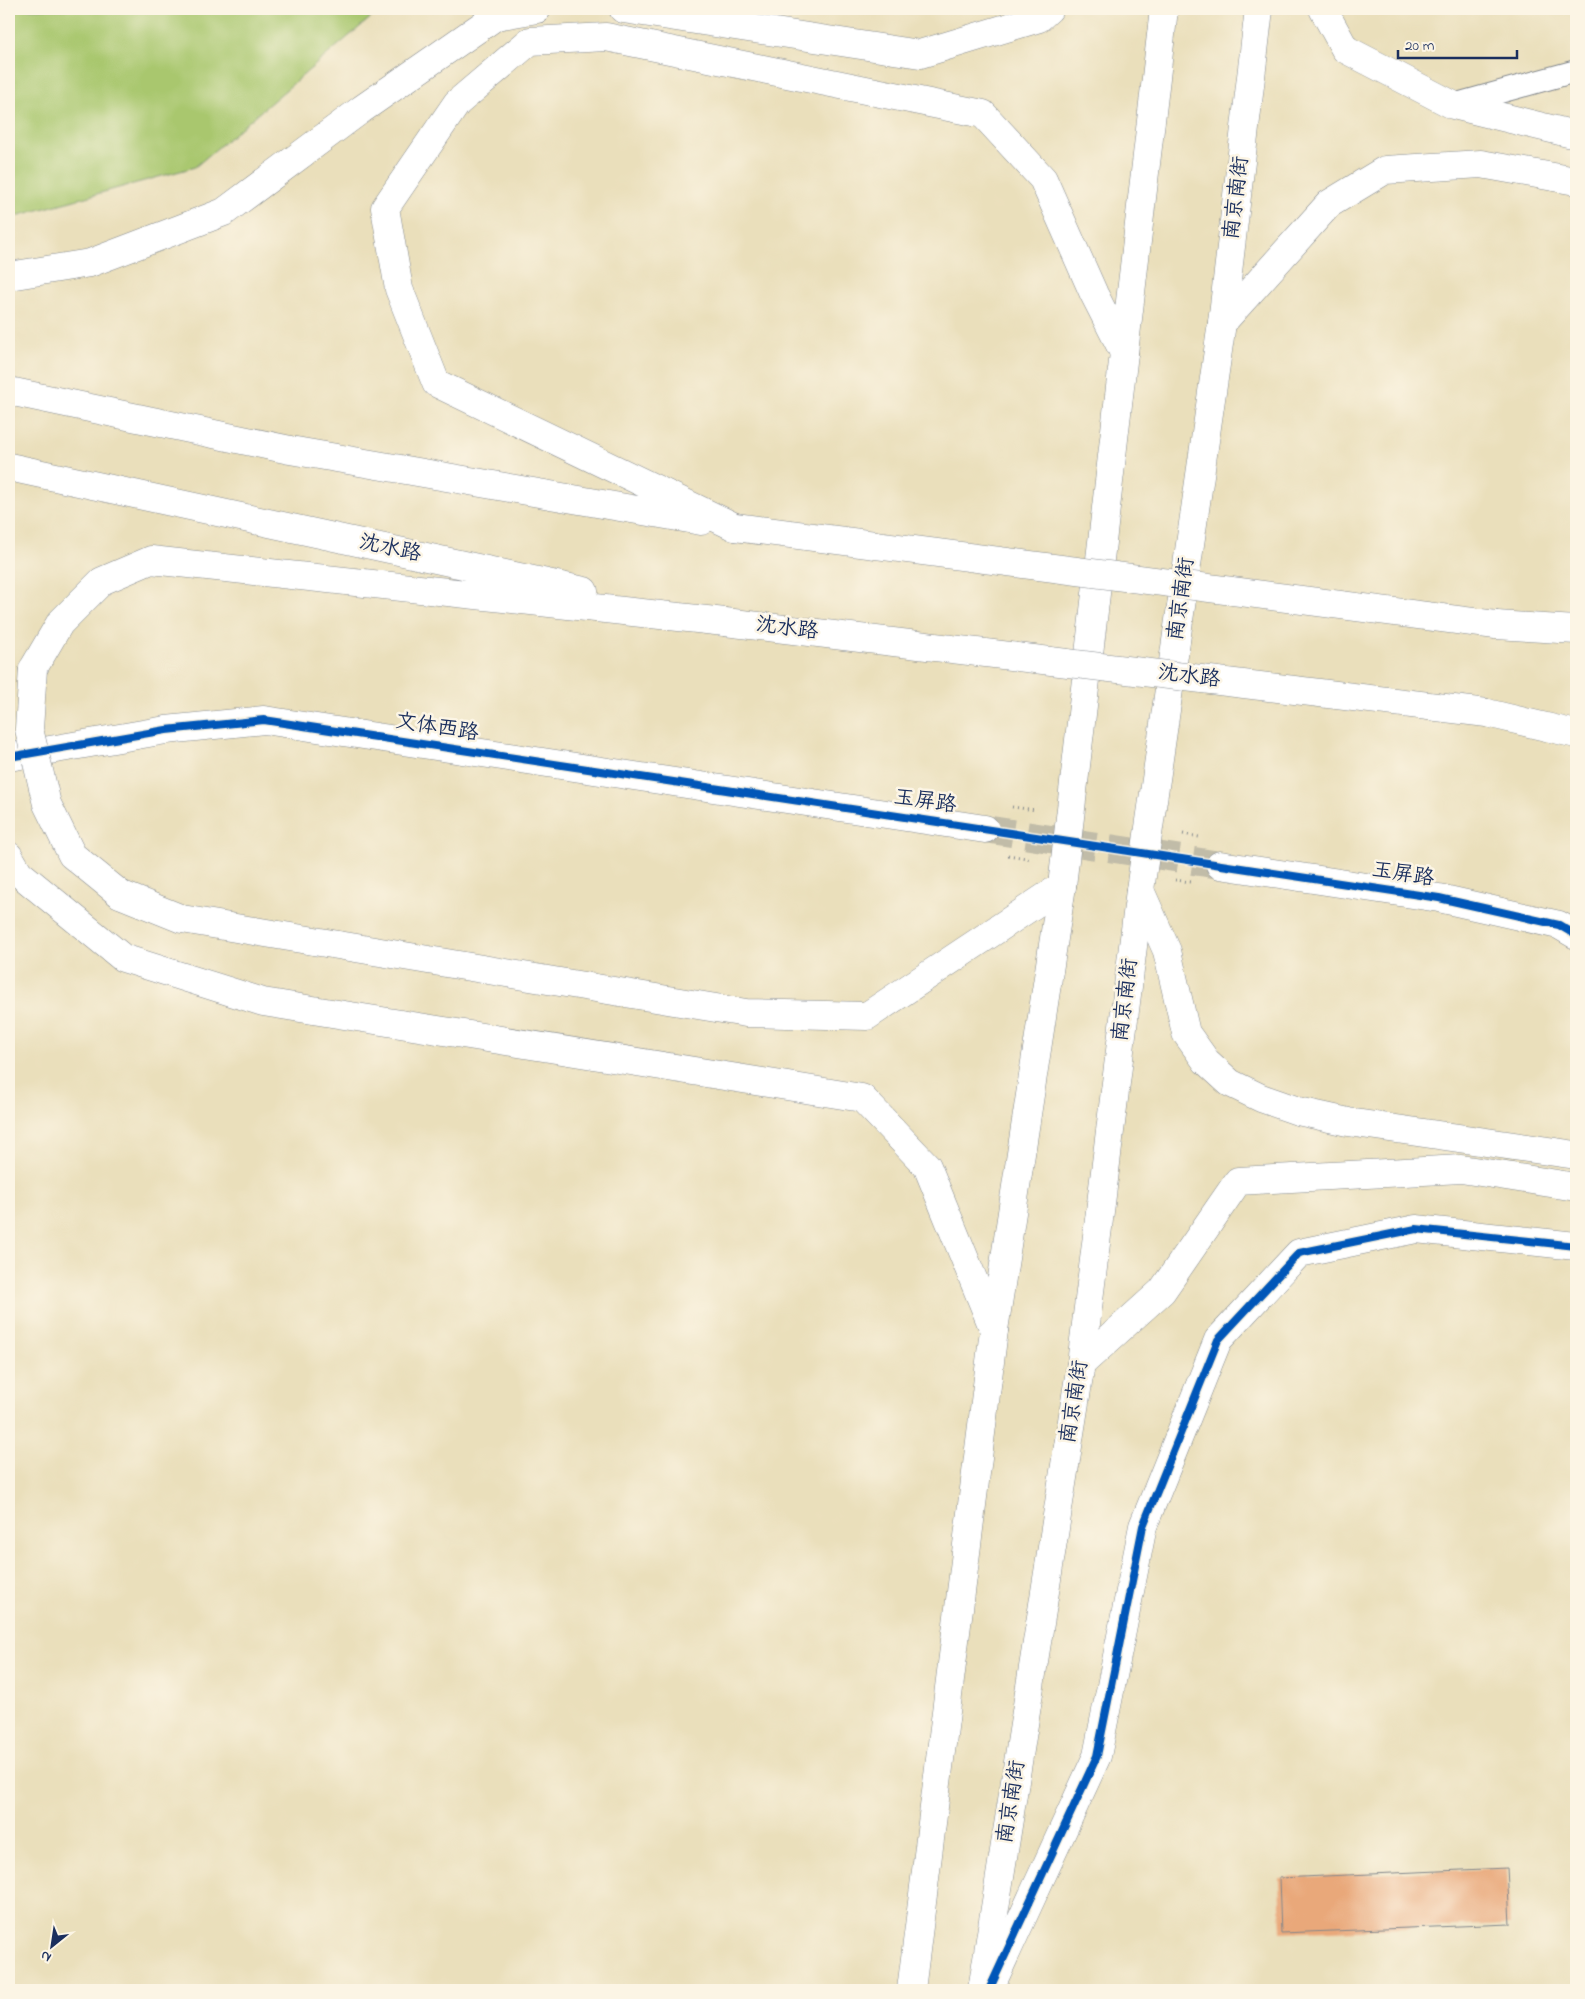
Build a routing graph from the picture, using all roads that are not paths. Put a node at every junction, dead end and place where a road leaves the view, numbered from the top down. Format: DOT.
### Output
graph roads {
  1 [pos="537,9"];
  2 [pos="623,9"];
  3 [pos="1049,9"];
  4 [pos="1164,9"];
  5 [pos="1258,9"];
  6 [pos="1323,9"];
  7 [pos="1576,71"];
  8 [pos="1453,105"];
  9 [pos="1576,135"];
  10 [pos="1576,181"];
  11 [pos="9,276"];
  12 [pos="1222,323"];
  13 [pos="1124,352"];
  14 [pos="9,391"];
  15 [pos="9,467"];
  16 [pos="735,527"];
  17 [pos="1576,621"];
  18 [pos="725,622"];
  19 [pos="1496,625"];
  20 [pos="1576,630"];
  21 [pos="1487,712"];
  22 [pos="1568,721"];
  23 [pos="1576,734"];
  24 [pos="9,757"];
  25 [pos="859,810"];
  26 [pos="985,829"];
  27 [pos="14,865"];
  28 [pos="1220,865"];
  29 [pos="1062,886"];
  30 [pos="1140,890"];
  31 [pos="1576,935"];
  32 [pos="1576,1155"];
  33 [pos="1576,1187"];
  34 [pos="1576,1246"];
  35 [pos="994,1330"];
  36 [pos="1081,1364"];
  37 [pos="911,1990"];
  38 [pos="982,1990"];
  39 [pos="989,1990"];
  1 -- 11 [label="main road"];
  2 -- 3 [label="main road"];
  4 -- 13 [label="main road"];
  5 -- 12 [label="main road, 南京南街"];
  6 -- 8 [label="main road"];
  7 -- 8 [label="lane"];
  8 -- 9 [label="main road"];
  10 -- 12 [label="main road"];
  12 -- 30 [label="main road, 南京南街"];
  13 -- 16 [label="main road"];
  13 -- 29 [label="main road"];
  14 -- 16 [label="main road"];
  15 -- 18 [label="main road, 沈水路"];
  16 -- 19 [label="main road, bridge"];
  17 -- 19 [label="main road"];
  18 -- 21 [label="main road, 沈水路, bridge"];
  18 -- 29 [label="main road, bridge"];
  19 -- 20 [label="main road"];
  21 -- 22 [label="main road, 沈水路"];
  21 -- 23 [label="main road"];
  24 -- 25 [label="main road, 文体西路"];
  25 -- 26 [label="main road, 玉屏路"];
  27 -- 35 [label="main road"];
  28 -- 31 [label="main road, 玉屏路"];
  29 -- 35 [label="main road"];
  30 -- 32 [label="main road"];
  30 -- 36 [label="main road, 南京南街"];
  33 -- 36 [label="main road"];
  34 -- 39 [label="main road"];
  35 -- 37 [label="main road"];
  36 -- 38 [label="main road, 南京南街"];
}
